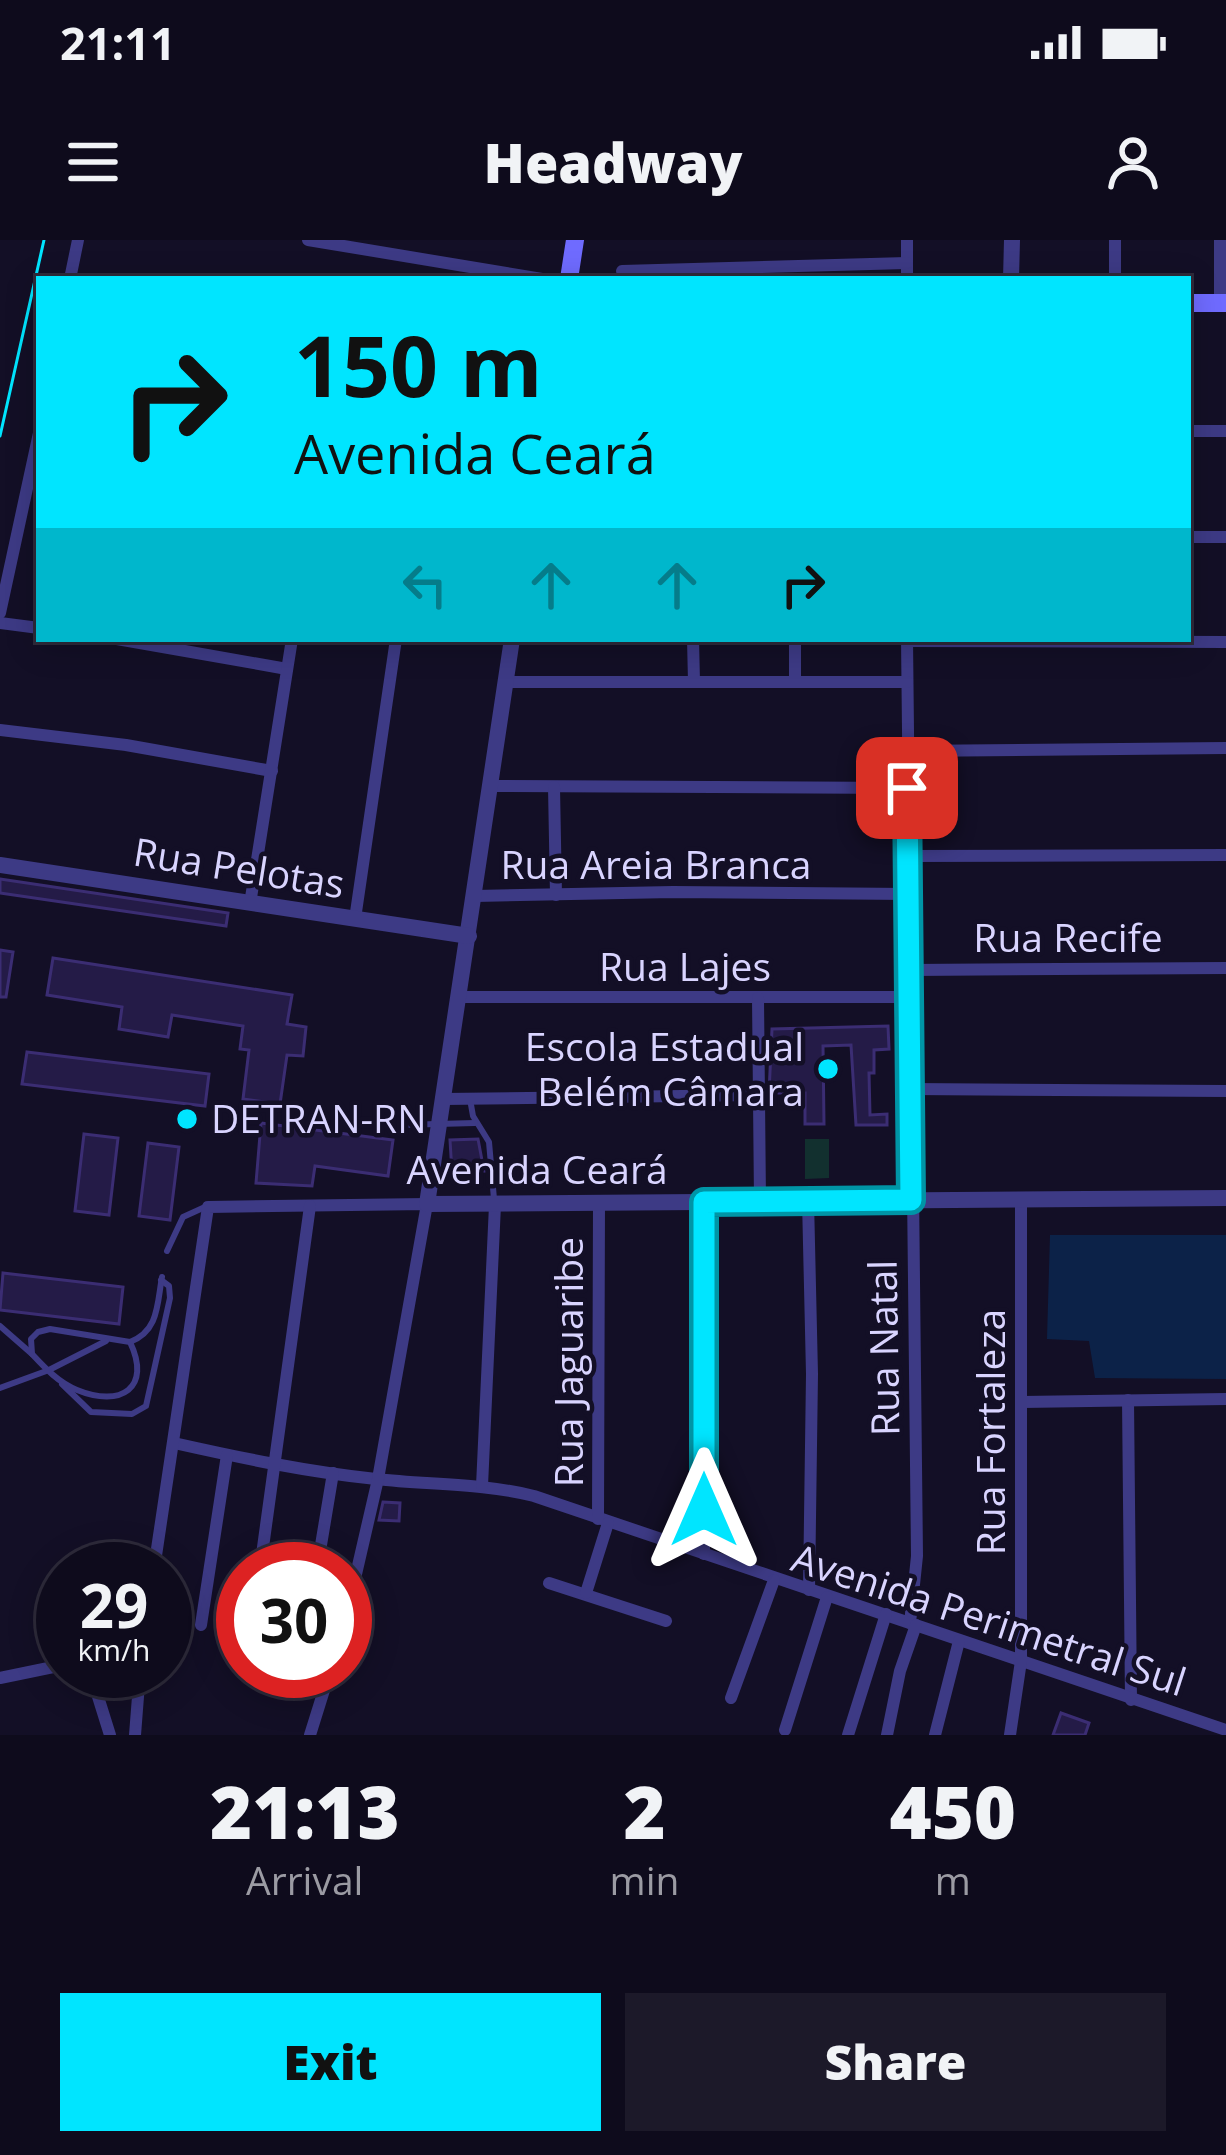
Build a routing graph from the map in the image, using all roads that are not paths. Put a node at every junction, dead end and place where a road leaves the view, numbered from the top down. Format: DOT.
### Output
graph roads {
  1 [pos="78,240"];
  2 [pos="308,240"];
  3 [pos="574,240"];
  4 [pos="907,240"];
  5 [pos="1012,240"];
  6 [pos="1115,240"];
  7 [pos="1220,240"];
  8 [pos="908,263"];
  9 [pos="622,271"];
  10 [pos="454,272"];
  11 [pos="71,276"];
  12 [pos="504,276"];
  13 [pos="568,276"];
  14 [pos="907,276"];
  15 [pos="1011,276"];
  16 [pos="1115,276"];
  17 [pos="1191,303"];
  18 [pos="1223,303"];
  19 [pos="1191,431"];
  20 [pos="1226,431"];
  21 [pos="36,447"];
  22 [pos="1191,537"];
  23 [pos="1226,537"];
  24 [pos="0,613"];
  25 [pos="0,623"];
  26 [pos="36,628"];
  27 [pos="292,642"];
  28 [pos="395,642"];
  29 [pos="512,642"];
  30 [pos="693,642"];
  31 [pos="795,642"];
  32 [pos="907,642"];
  33 [pos="1191,642"];
  34 [pos="1226,642"];
  35 [pos="183,644"];
  36 [pos="287,669"];
  37 [pos="795,681"];
  38 [pos="506,682"];
  39 [pos="694,682"];
  40 [pos="907,682"];
  41 [pos="0,730"];
  42 [pos="1226,748"];
  43 [pos="907,751"];
  44 [pos="272,771"];
  45 [pos="491,787"];
  46 [pos="554,787"];
  47 [pos="907,788"];
  48 [pos="1226,855"];
  49 [pos="909,856"];
  50 [pos="0,865"];
  51 [pos="909,894"];
  52 [pos="556,895"];
  53 [pos="475,896"];
  54 [pos="250,904"];
  55 [pos="355,920"];
  56 [pos="469,936"];
  57 [pos="1226,968"];
  58 [pos="910,970"];
  59 [pos="459,997"];
  60 [pos="758,998"];
  61 [pos="910,998"];
  62 [pos="910,1089"];
  63 [pos="1226,1091"];
  64 [pos="760,1095"];
  65 [pos="443,1099"];
  66 [pos="470,1100"];
  67 [pos="476,1123"];
  68 [pos="400,1125"];
  69 [pos="440,1126"];
  70 [pos="1226,1198"];
  71 [pos="760,1200"];
  72 [pos="808,1200"];
  73 [pos="911,1200"];
  74 [pos="1021,1201"];
  75 [pos="704,1202"];
  76 [pos="428,1204"];
  77 [pos="599,1204"];
  78 [pos="494,1205"];
  79 [pos="310,1206"];
  80 [pos="208,1207"];
  81 [pos="167,1251"];
  82 [pos="0,1326"];
  83 [pos="111,1339"];
  84 [pos="130,1342"];
  85 [pos="32,1354"];
  86 [pos="49,1370"];
  87 [pos="60,1381"];
  88 [pos="0,1388"];
  89 [pos="1226,1399"];
  90 [pos="1128,1400"];
  91 [pos="1022,1402"];
  92 [pos="174,1443"];
  93 [pos="227,1455"];
  94 [pos="274,1465"];
  95 [pos="333,1473"];
  96 [pos="378,1479"];
  97 [pos="482,1486"];
  98 [pos="603,1521"];
  99 [pos="158,1542"];
  100 [pos="264,1542"];
  101 [pos="322,1542"];
  102 [pos="363,1542"];
  103 [pos="704,1555"];
  104 [pos="774,1580"];
  105 [pos="549,1583"];
  106 [pos="809,1590"];
  107 [pos="586,1593"];
  108 [pos="827,1597"];
  109 [pos="886,1614"];
  110 [pos="666,1621"];
  111 [pos="913,1624"];
  112 [pos="201,1625"];
  113 [pos="959,1641"];
  114 [pos="1021,1661"];
  115 [pos="36,1670"];
  116 [pos="0,1678"];
  117 [pos="98,1698"];
  118 [pos="138,1698"];
  119 [pos="322,1698"];
  120 [pos="731,1698"];
  121 [pos="1131,1700"];
  122 [pos="785,1730"];
  123 [pos="1226,1730"];
  124 [pos="110,1735"];
  125 [pos="135,1735"];
  126 [pos="310,1735"];
  127 [pos="848,1735"];
  128 [pos="887,1735"];
  129 [pos="935,1735"];
  130 [pos="1010,1735"];
  1 -- 11 [label="street"];
  2 -- 10 [label="street"];
  3 -- 13 [label="main road"];
  4 -- 8 [label="street"];
  5 -- 15 [label="street"];
  6 -- 16 [label="street"];
  7 -- 18 [label="street"];
  8 -- 9 [label="street"];
  8 -- 14 [label="street"];
  10 -- 12 [label="street"];
  17 -- 18 [label="main road"];
  19 -- 20 [label="street"];
  21 -- 24 [label="street"];
  22 -- 23 [label="street"];
  25 -- 26 [label="street"];
  27 -- 36 [label="street"];
  28 -- 55 [label="street"];
  29 -- 38 [label="street"];
  30 -- 39 [label="street"];
  31 -- 37 [label="street"];
  32 -- 40 [label="street, Rua Natal"];
  33 -- 34 [label="street"];
  35 -- 36 [label="street"];
  36 -- 44 [label="street"];
  37 -- 39 [label="street"];
  37 -- 40 [label="street"];
  38 -- 39 [label="street"];
  38 -- 45 [label="street"];
  40 -- 43 [label="street, Rua Natal"];
  41 -- 44 [label="street"];
  42 -- 43 [label="street"];
  43 -- 47 [label="street, Rua Natal"];
  44 -- 54 [label="street"];
  45 -- 46 [label="street"];
  45 -- 53 [label="street"];
  46 -- 47 [label="street"];
  46 -- 52 [label="street"];
  47 -- 49 [label="street, Rua Natal"];
  48 -- 49 [label="street"];
  49 -- 51 [label="street, Rua Natal"];
  50 -- 54 [label="street, Rua Pelotas"];
  51 -- 52 [label="street, Rua Areia Branca"];
  51 -- 58 [label="street, Rua Natal"];
  52 -- 53 [label="street, Rua Areia Branca"];
  53 -- 56 [label="street"];
  54 -- 55 [label="street, Rua Pelotas"];
  55 -- 56 [label="street, Rua Pelotas"];
  56 -- 59 [label="street"];
  57 -- 58 [label="street, Rua Recife"];
  58 -- 61 [label="street, Rua Natal"];
  59 -- 60 [label="street, Rua Lajes"];
  59 -- 65 [label="street"];
  60 -- 61 [label="street, Rua Lajes"];
  60 -- 64 [label="street"];
  61 -- 62 [label="street, Rua Natal"];
  62 -- 63 [label="street"];
  62 -- 73 [label="street, Rua Natal"];
  64 -- 66 [label="street"];
  64 -- 71 [label="street"];
  65 -- 66 [label="street"];
  65 -- 69 [label="street"];
  66 -- 67 [label="lane"];
  67 -- 69 [label="lane"];
  67 -- 78 [label="lane"];
  68 -- 69 [label="lane"];
  69 -- 76 [label="street"];
  70 -- 74 [label="street, Avenida Ceará"];
  71 -- 72 [label="street, Avenida Ceará"];
  71 -- 75 [label="street, Avenida Ceará"];
  72 -- 73 [label="street, Avenida Ceará"];
  72 -- 106 [label="street"];
  73 -- 74 [label="street, Avenida Ceará"];
  73 -- 111 [label="street, Rua Natal"];
  74 -- 91 [label="street, Rua Fortaleza"];
  75 -- 77 [label="street, Avenida Ceará"];
  75 -- 103 [label="street"];
  76 -- 78 [label="street, Avenida Ceará"];
  76 -- 79 [label="street, Avenida Ceará"];
  76 -- 96 [label="street"];
  77 -- 78 [label="street, Avenida Ceará"];
  77 -- 98 [label="street, Rua Jaguaribe"];
  78 -- 97 [label="street"];
  79 -- 80 [label="street, Avenida Ceará"];
  79 -- 94 [label="street"];
  80 -- 81 [label="lane"];
  80 -- 92 [label="street"];
  82 -- 85 [label="lane"];
  83 -- 84 [label="lane"];
  83 -- 85 [label="lane"];
  83 -- 86 [label="lane"];
  84 -- 87 [label="lane"];
  84 -- 87 [label="lane"];
  85 -- 86 [label="lane"];
  86 -- 87 [label="lane"];
  86 -- 88 [label="lane"];
  89 -- 90 [label="street"];
  90 -- 91 [label="street"];
  90 -- 121 [label="street"];
  91 -- 114 [label="street, Rua Fortaleza"];
  92 -- 93 [label="street, Avenida Perimetral Sul"];
  92 -- 99 [label="street"];
  93 -- 94 [label="street, Avenida Perimetral Sul"];
  93 -- 112 [label="street"];
  94 -- 95 [label="street, Avenida Perimetral Sul"];
  94 -- 100 [label="street"];
  95 -- 96 [label="street, Avenida Perimetral Sul"];
  95 -- 101 [label="street"];
  96 -- 97 [label="street, Avenida Perimetral Sul"];
  96 -- 102 [label="street"];
  97 -- 98 [label="street, Avenida Perimetral Sul"];
  98 -- 103 [label="street, Avenida Perimetral Sul"];
  98 -- 107 [label="street, Rua Jaguaribe"];
  103 -- 104 [label="street, Avenida Perimetral Sul"];
  104 -- 106 [label="street, Avenida Perimetral Sul"];
  104 -- 120 [label="street"];
  105 -- 107 [label="street"];
  106 -- 108 [label="street, Avenida Perimetral Sul"];
  107 -- 110 [label="street"];
  108 -- 109 [label="street, Avenida Perimetral Sul"];
  108 -- 122 [label="street"];
  109 -- 111 [label="street, Avenida Perimetral Sul"];
  109 -- 127 [label="street"];
  111 -- 113 [label="street, Avenida Perimetral Sul"];
  111 -- 128 [label="street, Rua Natal"];
  113 -- 114 [label="street, Avenida Perimetral Sul"];
  113 -- 129 [label="street"];
  114 -- 121 [label="street, Avenida Perimetral Sul"];
  114 -- 130 [label="street, Rua Fortaleza"];
  115 -- 116 [label="street"];
  117 -- 124 [label="street"];
  118 -- 125 [label="street"];
  119 -- 126 [label="street"];
  121 -- 123 [label="street, Avenida Perimetral Sul"];
}
